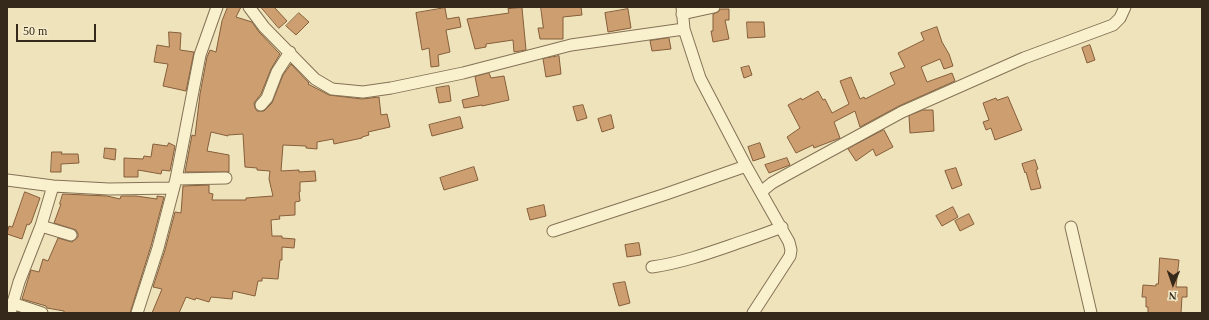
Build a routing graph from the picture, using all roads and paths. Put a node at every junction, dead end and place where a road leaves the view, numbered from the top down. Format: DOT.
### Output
graph roads {
  1 [pos="217,7"];
  2 [pos="249,7"];
  3 [pos="714,7"];
  4 [pos="1125,7"];
  5 [pos="682,11"];
  6 [pos="684,29"];
  7 [pos="290,52"];
  8 [pos="261,105"];
  9 [pos="746,166"];
  10 [pos="226,178"];
  11 [pos="7,180"];
  12 [pos="175,183"];
  13 [pos="53,186"];
  14 [pos="761,192"];
  15 [pos="42,226"];
  16 [pos="782,227"];
  17 [pos="1071,227"];
  18 [pos="553,231"];
  19 [pos="71,235"];
  20 [pos="652,267"];
  21 [pos="11,308"];
  22 [pos="42,313"];
  23 [pos="137,313"];
  24 [pos="754,313"];
  25 [pos="1091,313"];
  1 -- 12 [label="street"];
  2 -- 7 [label="street"];
  3 -- 5 [label="street"];
  4 -- 14 [label="street"];
  5 -- 6 [label="street"];
  6 -- 7 [label="street"];
  6 -- 9 [label="street"];
  7 -- 8 [label="street"];
  9 -- 14 [label="street"];
  9 -- 18 [label="street"];
  10 -- 12 [label="street"];
  11 -- 13 [label="street"];
  12 -- 13 [label="street"];
  12 -- 23 [label="street"];
  13 -- 15 [label="street"];
  14 -- 16 [label="street"];
  15 -- 19 [label="street"];
  15 -- 21 [label="street"];
  16 -- 20 [label="street"];
  16 -- 24 [label="street"];
  17 -- 25 [label="street"];
  21 -- 22 [label="street"];
}
